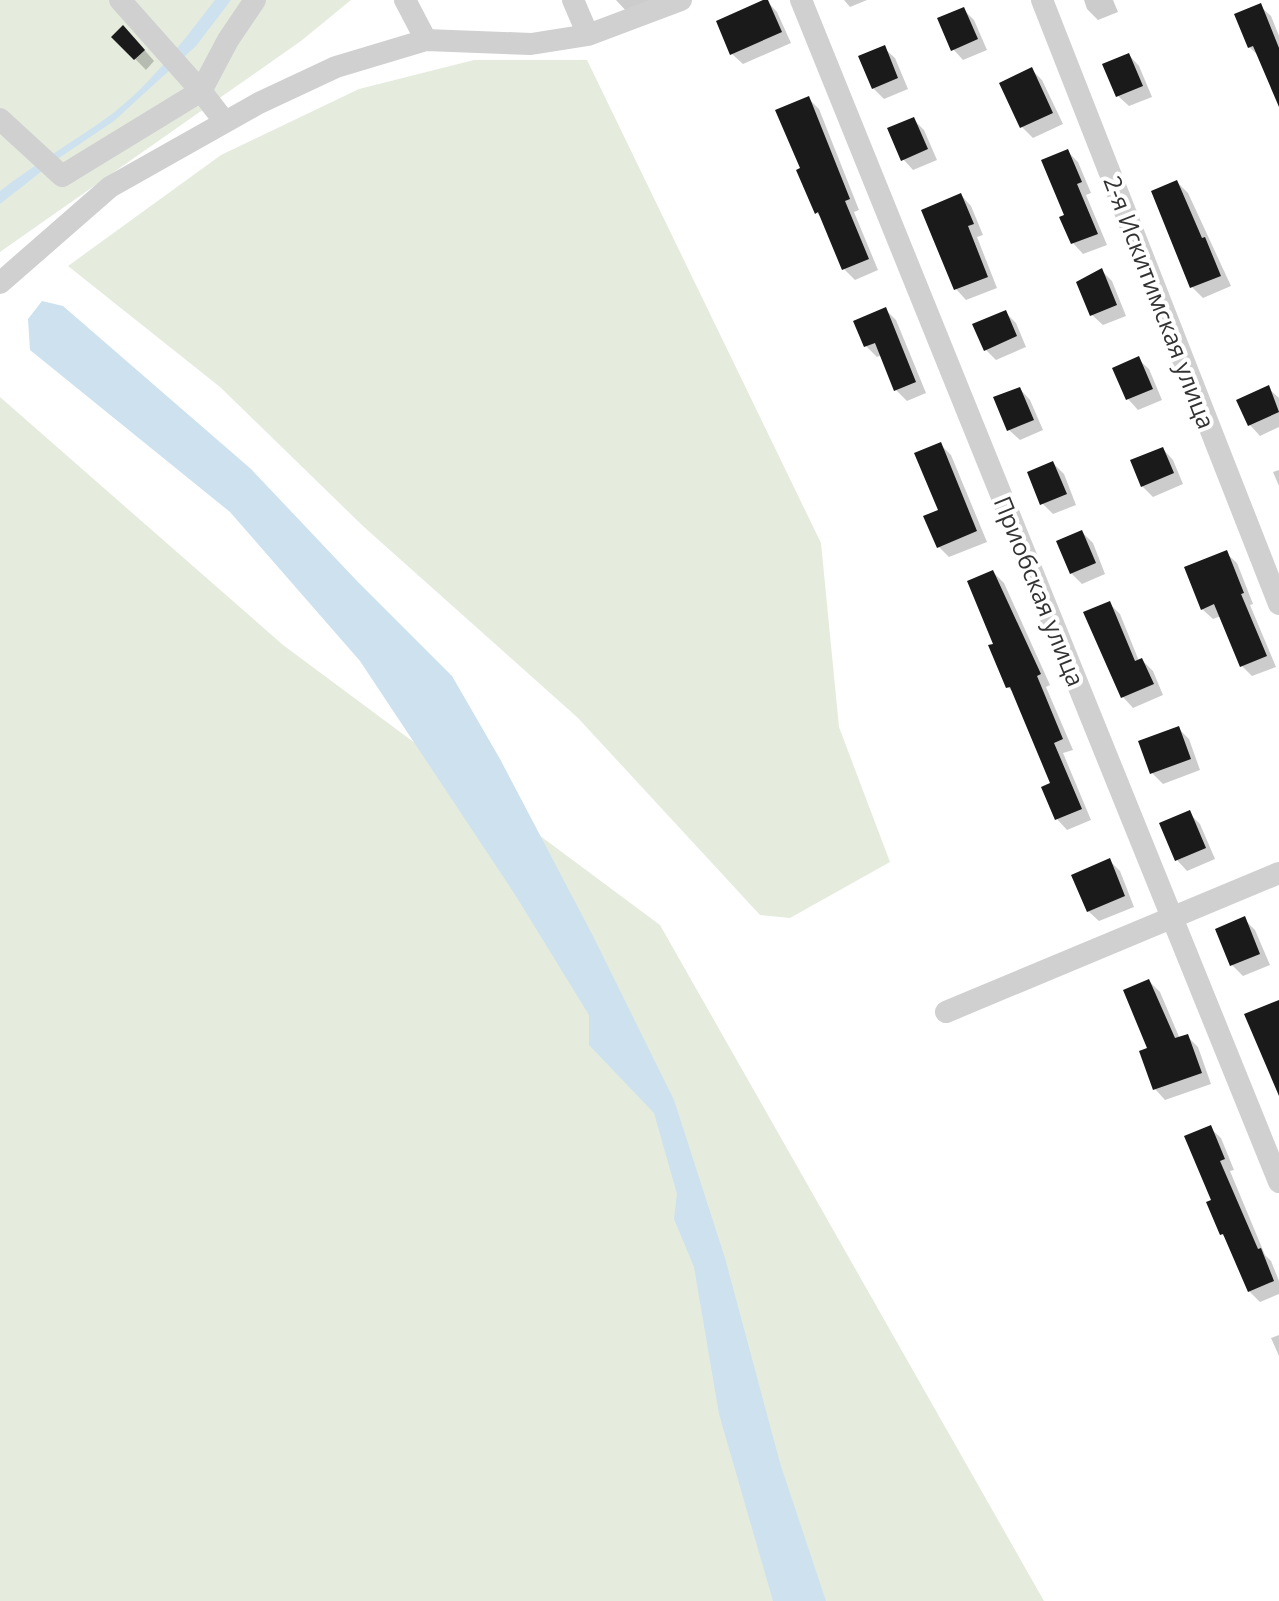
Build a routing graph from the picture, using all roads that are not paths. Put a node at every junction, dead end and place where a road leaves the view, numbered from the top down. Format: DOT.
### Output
graph roads {
  1 [pos="120,0"];
  2 [pos="255,0"];
  3 [pos="405,0"];
  4 [pos="573,0"];
  5 [pos="681,0"];
  6 [pos="801,0"];
  7 [pos="1042,0"];
  8 [pos="588,35"];
  9 [pos="426,40"];
  10 [pos="201,91"];
  11 [pos="0,119"];
  12 [pos="225,122"];
  13 [pos="0,283"];
  14 [pos="1279,604"];
  15 [pos="1279,873"];
  16 [pos="1173,919"];
  17 [pos="946,1012"];
  18 [pos="1279,1182"];
  1 -- 10 [label="street"];
  2 -- 10 [label="street"];
  3 -- 9 [label="street"];
  4 -- 8 [label="street"];
  5 -- 8 [label="street"];
  6 -- 16 [label="street, Приобская улица"];
  7 -- 14 [label="street, 2-я Искитимская улица"];
  8 -- 9 [label="street"];
  9 -- 12 [label="street"];
  10 -- 11 [label="street"];
  10 -- 12 [label="street"];
  12 -- 13 [label="street"];
  15 -- 16 [label="street"];
  16 -- 17 [label="street"];
  16 -- 18 [label="street, Приобская улица"];
}
